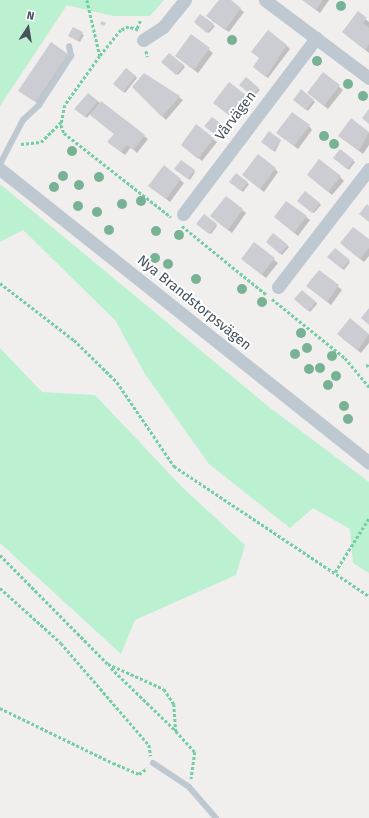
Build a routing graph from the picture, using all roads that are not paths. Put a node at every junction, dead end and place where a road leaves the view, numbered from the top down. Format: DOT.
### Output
graph roads {
  1 [pos="185,0"];
  2 [pos="265,0"];
  3 [pos="316,38"];
  4 [pos="143,40"];
  5 [pos="69,46"];
  6 [pos="369,78"];
  7 [pos="0,164"];
  8 [pos="0,168"];
  9 [pos="369,169"];
  10 [pos="182,214"];
  11 [pos="278,287"];
  12 [pos="369,463"];
  13 [pos="153,763"];
  14 [pos="216,818"];
  1 -- 4 [label="street"];
  2 -- 3 [label="street"];
  3 -- 6 [label="street"];
  3 -- 10 [label="street, Vårvägen"];
  5 -- 7 [label="lane"];
  8 -- 12 [label="street, Nya Brandstorpsvägen"];
  9 -- 11 [label="street"];
  13 -- 14 [label="lane"];
}
